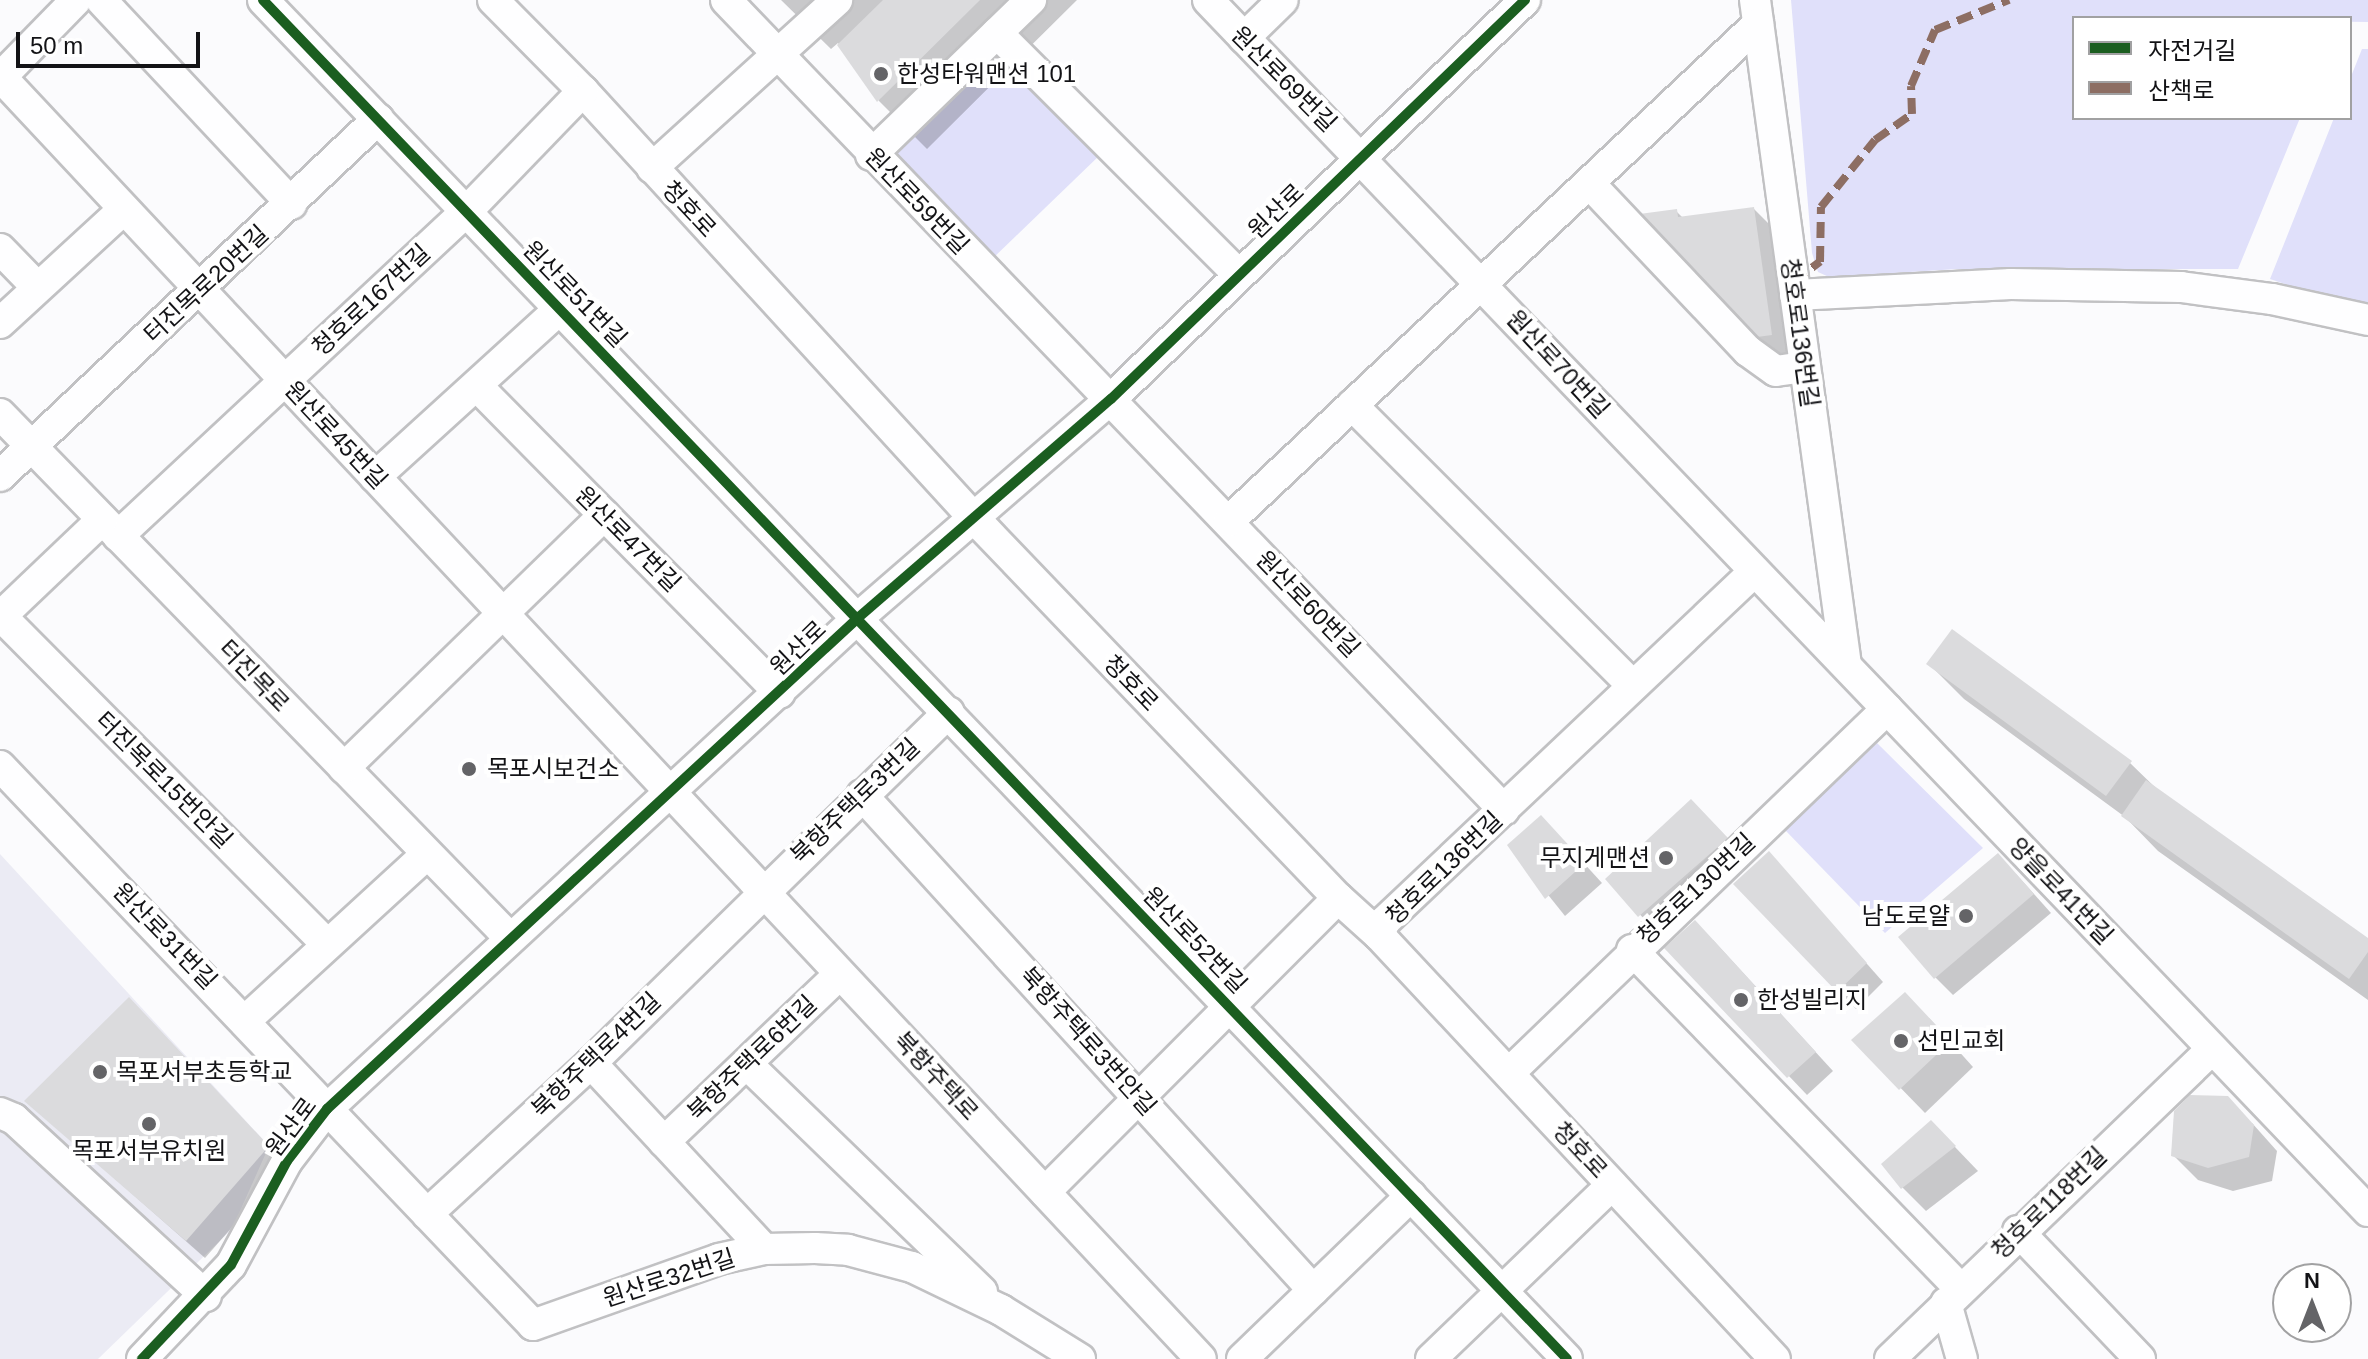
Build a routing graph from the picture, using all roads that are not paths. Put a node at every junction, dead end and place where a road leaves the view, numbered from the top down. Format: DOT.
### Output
graph roads {
  1 [pos="76,0"];
  2 [pos="101,0"];
  3 [pos="263,0"];
  4 [pos="493,0"];
  5 [pos="726,0"];
  6 [pos="837,0"];
  7 [pos="1031,0"];
  8 [pos="1208,0"];
  9 [pos="1283,0"];
  10 [pos="1525,0"];
  11 [pos="1756,12"];
  12 [pos="997,33"];
  13 [pos="1244,38"];
  14 [pos="778,56"];
  15 [pos="0,77"];
  16 [pos="583,91"];
  17 [pos="378,119"];
  18 [pos="871,155"];
  19 [pos="1361,157"];
  20 [pos="652,168"];
  21 [pos="1589,183"];
  22 [pos="292,204"];
  23 [pos="124,209"];
  24 [pos="467,211"];
  25 [pos="0,249"];
  26 [pos="1239,275"];
  27 [pos="1482,283"];
  28 [pos="36,286"];
  29 [pos="199,289"];
  30 [pos="1795,295"];
  31 [pos="561,308"];
  32 [pos="2368,320"];
  33 [pos="0,323"];
  34 [pos="1805,367"];
  35 [pos="285,381"];
  36 [pos="477,386"];
  37 [pos="1111,399"];
  38 [pos="1352,405"];
  39 [pos="0,414"];
  40 [pos="32,446"];
  41 [pos="0,476"];
  42 [pos="375,477"];
  43 [pos="604,515"];
  44 [pos="973,517"];
  45 [pos="1229,521"];
  46 [pos="110,528"];
  47 [pos="1755,571"];
  48 [pos="502,613"];
  49 [pos="1,617"];
  50 [pos="859,617"];
  51 [pos="1846,665"];
  52 [pos="1633,686"];
  53 [pos="780,693"];
  54 [pos="1887,709"];
  55 [pos="949,712"];
  56 [pos="0,766"];
  57 [pos="344,768"];
  58 [pos="671,794"];
  59 [pos="862,795"];
  60 [pos="1504,810"];
  61 [pos="427,854"];
  62 [pos="762,890"];
  63 [pos="1338,898"];
  64 [pos="1379,935"];
  65 [pos="509,937"];
  66 [pos="327,944"];
  67 [pos="1632,950"];
  68 [pos="840,974"];
  69 [pos="1233,1009"];
  70 [pos="247,1019"];
  71 [pos="2212,1049"];
  72 [pos="591,1063"];
  73 [pos="748,1065"];
  74 [pos="1509,1073"];
  75 [pos="1140,1098"];
  76 [pos="327,1109"];
  77 [pos="0,1113"];
  78 [pos="664,1142"];
  79 [pos="2355,1178"];
  80 [pos="1612,1185"];
  81 [pos="1045,1192"];
  82 [pos="1411,1196"];
  83 [pos="2368,1211"];
  84 [pos="427,1214"];
  85 [pos="2018,1231"];
  86 [pos="764,1249"];
  87 [pos="1313,1290"];
  88 [pos="1502,1291"];
  89 [pos="206,1296"];
  90 [pos="1953,1296"];
  91 [pos="1001,1310"];
  92 [pos="142,1359"];
  93 [pos="1080,1359"];
  94 [pos="1201,1359"];
  95 [pos="1242,1359"];
  96 [pos="1431,1359"];
  97 [pos="1567,1359"];
  98 [pos="1775,1359"];
  99 [pos="1890,1359"];
  100 [pos="1962,1359"];
  101 [pos="2140,1359"];
  1 -- 15 [label="street"];
  2 -- 22 [label="street"];
  3 -- 17 [label="street, 원산로51번길"];
  4 -- 16 [label="street, 청호로"];
  5 -- 14 [label="street, 원산로59번길"];
  6 -- 14 [label="street"];
  7 -- 12 [label="street"];
  8 -- 13 [label="street, 원산로69번길"];
  9 -- 13 [label="street"];
  10 -- 19 [label="street, 원산로"];
  11 -- 21 [label="street"];
  11 -- 30 [label="street, 청호로136번길"];
  12 -- 18 [label="street"];
  12 -- 26 [label="street"];
  13 -- 19 [label="street, 원산로69번길"];
  14 -- 18 [label="street, 원산로59번길"];
  14 -- 20 [label="street"];
  15 -- 23 [label="street, 원산로45번길"];
  16 -- 20 [label="street, 청호로"];
  16 -- 24 [label="street, 청호로167번길"];
  17 -- 22 [label="street, 터진목로20번길"];
  17 -- 24 [label="street, 원산로51번길"];
  18 -- 37 [label="street, 원산로59번길"];
  19 -- 26 [label="street, 원산로"];
  19 -- 27 [label="street, 원산로70번길"];
  20 -- 44 [label="street, 청호로"];
  21 -- 27 [label="street"];
  21 -- 34 [label="street"];
  22 -- 29 [label="street, 터진목로20번길"];
  23 -- 28 [label="street"];
  23 -- 29 [label="street, 원산로45번길"];
  24 -- 31 [label="street, 원산로51번길"];
  24 -- 35 [label="street, 청호로167번길"];
  25 -- 28 [label="street"];
  26 -- 37 [label="street, 원산로"];
  27 -- 38 [label="street"];
  27 -- 47 [label="street, 원산로70번길"];
  28 -- 33 [label="street"];
  29 -- 35 [label="street, 원산로45번길"];
  29 -- 40 [label="street, 터진목로20번길"];
  30 -- 32 [label="street"];
  30 -- 34 [label="street, 청호로136번길"];
  31 -- 36 [label="street, 원산로51번길"];
  31 -- 50 [label="street, 원산로51번길"];
  34 -- 51 [label="street, 청호로136번길"];
  35 -- 42 [label="street, 원산로45번길"];
  35 -- 46 [label="street, 청호로167번길"];
  36 -- 42 [label="street, 원산로51번길"];
  36 -- 43 [label="street, 원산로47번길"];
  37 -- 44 [label="street, 원산로"];
  37 -- 45 [label="street, 원산로60번길"];
  38 -- 45 [label="street"];
  38 -- 52 [label="street"];
  39 -- 40 [label="street, 터진목로"];
  40 -- 41 [label="street, 터진목로20번길"];
  40 -- 46 [label="street, 터진목로"];
  42 -- 48 [label="street, 원산로45번길"];
  43 -- 48 [label="street"];
  43 -- 53 [label="street, 원산로47번길"];
  44 -- 50 [label="street, 원산로"];
  44 -- 63 [label="street, 청호로"];
  45 -- 60 [label="street, 원산로60번길"];
  46 -- 49 [label="street, 청호로167번길"];
  46 -- 57 [label="street, 터진목로"];
  47 -- 51 [label="street, 양을로41번길"];
  47 -- 52 [label="street, 청호로136번길"];
  48 -- 57 [label="street"];
  48 -- 58 [label="street, 원산로45번길"];
  49 -- 66 [label="street, 터진목로15번안길"];
  50 -- 53 [label="street, 원산로"];
  50 -- 55 [label="street, 원산로52번길"];
  51 -- 54 [label="street, 양을로41번길"];
  52 -- 60 [label="street, 청호로136번길"];
  53 -- 58 [label="street, 원산로"];
  54 -- 67 [label="street, 청호로130번길"];
  54 -- 71 [label="street, 양을로41번길"];
  55 -- 59 [label="street, 북항주택로3번길"];
  55 -- 69 [label="street, 원산로52번길"];
  56 -- 70 [label="street, 원산로31번길"];
  57 -- 61 [label="street, 터진목로"];
  58 -- 62 [label="street, 북항주택로"];
  58 -- 65 [label="street, 원산로"];
  59 -- 62 [label="street, 북항주택로3번길"];
  59 -- 75 [label="street, 북항주택로3번안길"];
  60 -- 64 [label="street, 청호로136번길"];
  61 -- 65 [label="street, 터진목로"];
  61 -- 66 [label="street"];
  62 -- 68 [label="street, 북항주택로"];
  62 -- 72 [label="street, 북항주택로4번길"];
  63 -- 64 [label="street, 청호로"];
  63 -- 69 [label="street"];
  64 -- 74 [label="street, 청호로"];
  65 -- 76 [label="street, 원산로"];
  66 -- 70 [label="street"];
  67 -- 74 [label="street, 청호로130번길"];
  67 -- 90 [label="street"];
  68 -- 73 [label="street, 북항주택로6번길"];
  68 -- 81 [label="street, 북항주택로"];
  69 -- 75 [label="street"];
  69 -- 82 [label="street, 원산로52번길"];
  70 -- 76 [label="street, 원산로31번길"];
  71 -- 79 [label="street, 양을로41번길"];
  71 -- 85 [label="street, 청호로118번길"];
  72 -- 78 [label="street"];
  72 -- 84 [label="street, 북항주택로4번길"];
  73 -- 78 [label="street, 북항주택로6번길"];
  73 -- 91 [label="street"];
  74 -- 80 [label="street, 청호로"];
  75 -- 81 [label="street"];
  75 -- 87 [label="street, 북항주택로3번안길"];
  76 -- 84 [label="street, 원산로32번길"];
  76 -- 89 [label="street, 원산로"];
  77 -- 89 [label="street"];
  78 -- 86 [label="street"];
  79 -- 83 [label="street, 양을로41번길"];
  80 -- 88 [label="street"];
  80 -- 98 [label="street, 청호로"];
  81 -- 94 [label="street, 북항주택로"];
  82 -- 87 [label="street"];
  82 -- 88 [label="street, 원산로52번길"];
  84 -- 86 [label="street, 원산로32번길"];
  85 -- 90 [label="street, 청호로118번길"];
  85 -- 101 [label="street"];
  86 -- 91 [label="street, 원산로32번길"];
  87 -- 95 [label="street"];
  88 -- 96 [label="street"];
  88 -- 97 [label="street, 원산로52번길"];
  89 -- 92 [label="street, 원산로"];
  90 -- 99 [label="street, 청호로118번길"];
  90 -- 100 [label="street"];
  91 -- 93 [label="street, 원산로32번길"];
}
